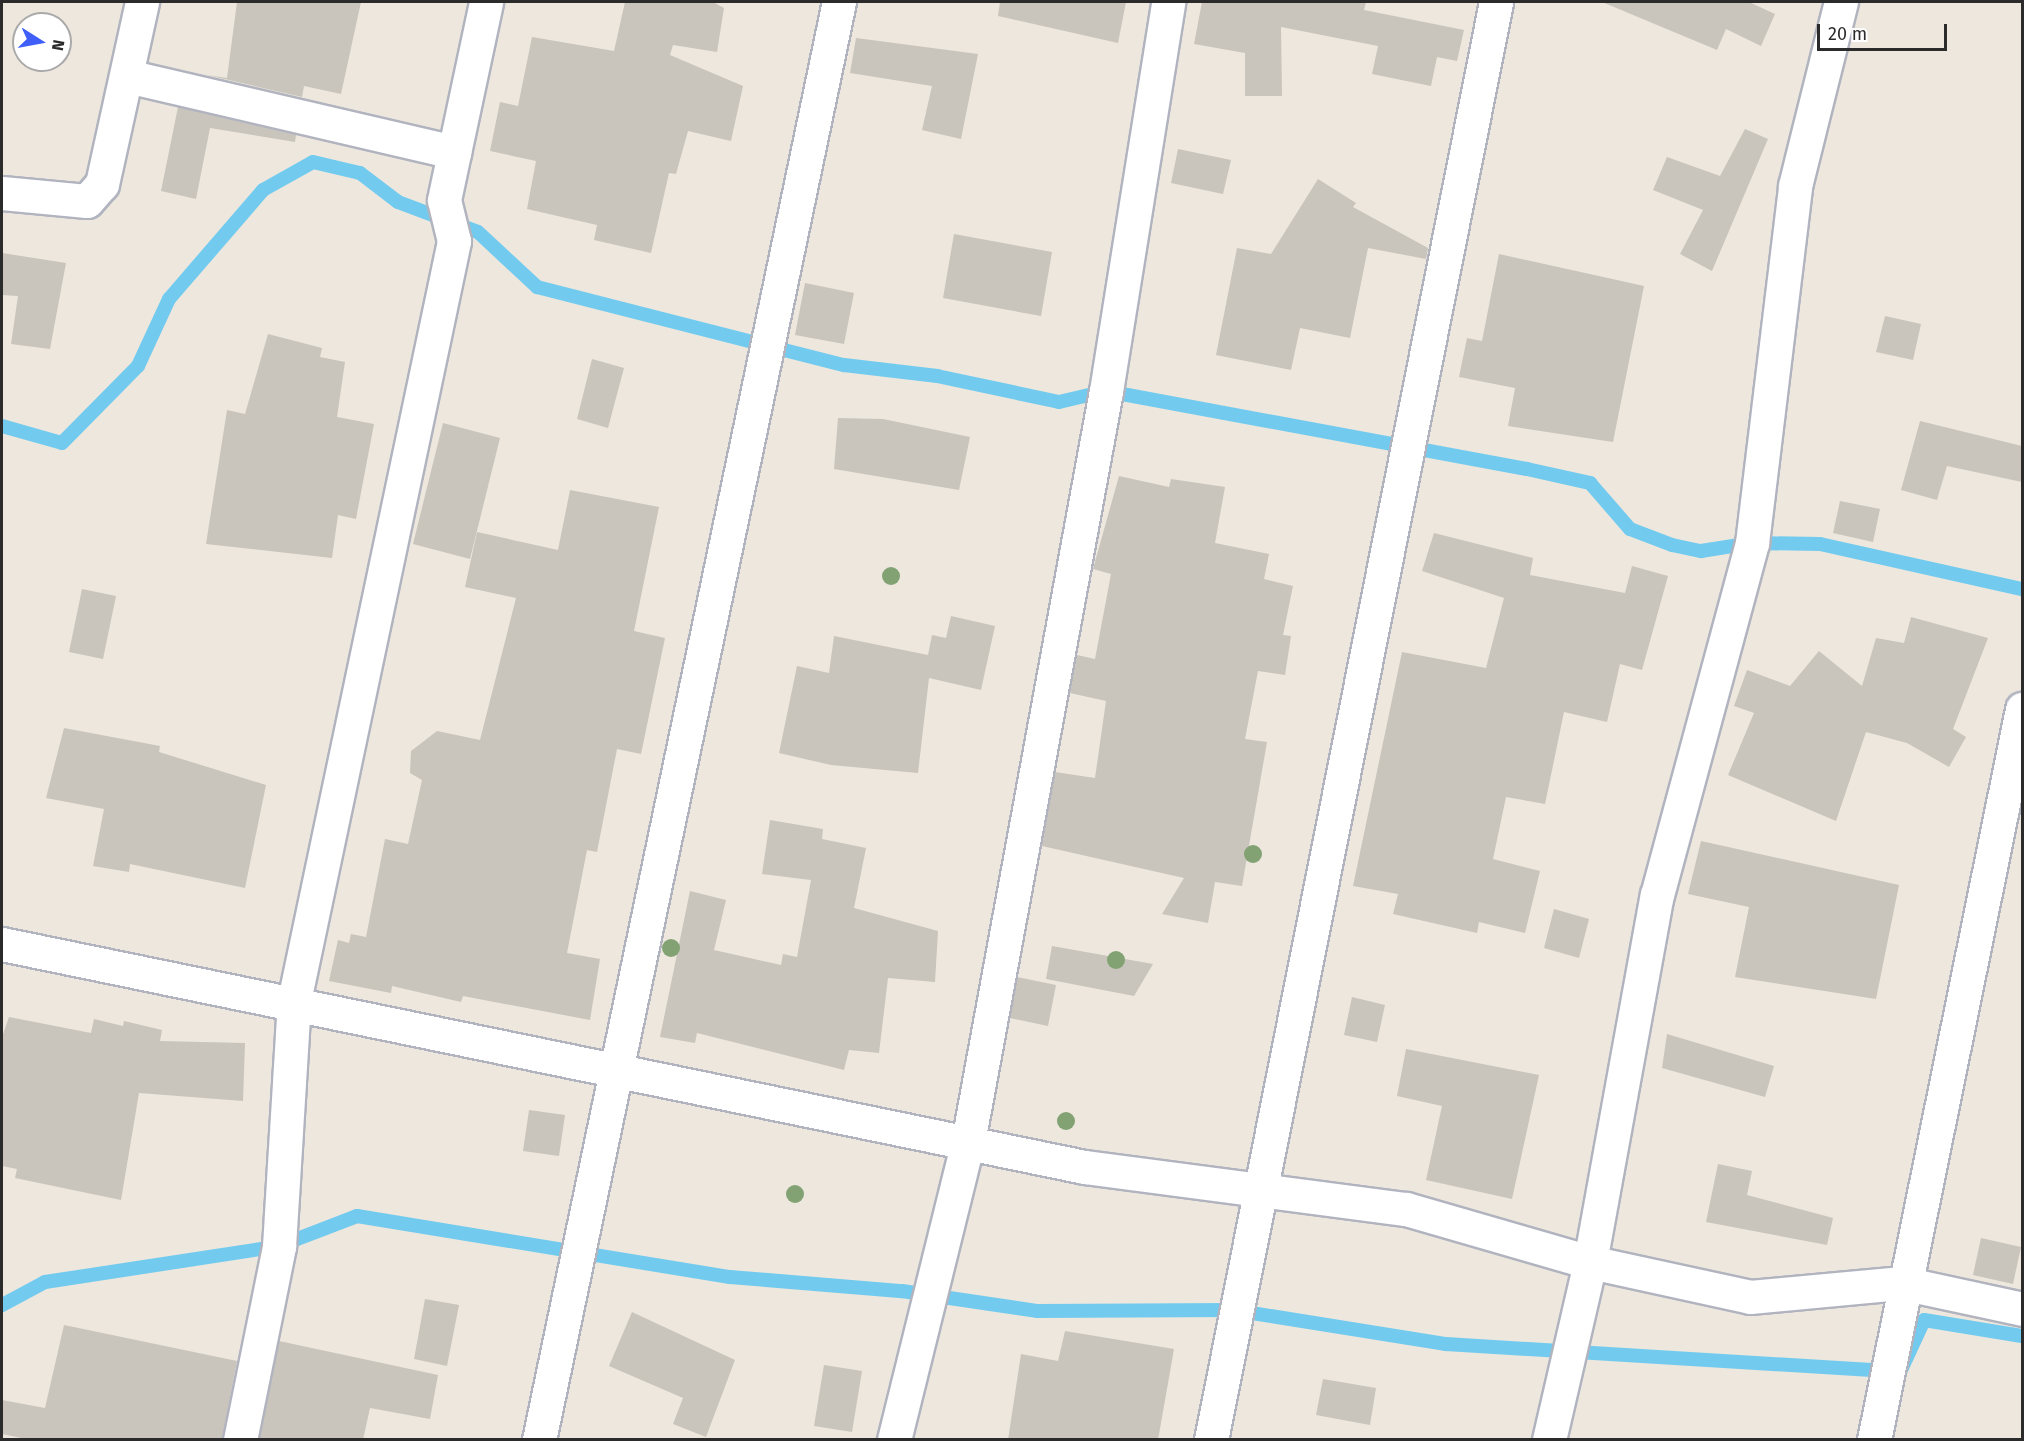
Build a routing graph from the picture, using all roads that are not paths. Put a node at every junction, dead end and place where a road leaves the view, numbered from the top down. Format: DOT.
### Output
graph roads {
  1 [pos="142,2"];
  2 [pos="486,2"];
  3 [pos="839,2"];
  4 [pos="1168,2"];
  5 [pos="1496,2"];
  6 [pos="1841,2"];
  7 [pos="127,76"];
  8 [pos="454,152"];
  9 [pos="2,193"];
  10 [pos="2022,709"];
  11 [pos="2,944"];
  12 [pos="294,1001"];
  13 [pos="620,1069"];
  14 [pos="968,1142"];
  15 [pos="1259,1192"];
  16 [pos="1590,1262"];
  17 [pos="1902,1283"];
  18 [pos="2022,1309"];
  19 [pos="240,1440"];
  20 [pos="540,1440"];
  21 [pos="894,1440"];
  22 [pos="1211,1440"];
  23 [pos="1549,1440"];
  24 [pos="1874,1440"];
  1 -- 7 [label="street"];
  2 -- 8 [label="street"];
  3 -- 13 [label="street"];
  4 -- 14 [label="street"];
  5 -- 15 [label="street"];
  6 -- 16 [label="street"];
  7 -- 8 [label="street"];
  7 -- 9 [label="street"];
  8 -- 12 [label="street"];
  10 -- 17 [label="street"];
  11 -- 12 [label="street"];
  12 -- 13 [label="street"];
  12 -- 19 [label="street"];
  13 -- 14 [label="street"];
  13 -- 20 [label="street"];
  14 -- 15 [label="street"];
  14 -- 21 [label="street"];
  15 -- 16 [label="street"];
  15 -- 22 [label="street"];
  16 -- 17 [label="street"];
  16 -- 23 [label="street"];
  17 -- 18 [label="street"];
  17 -- 24 [label="street"];
}
